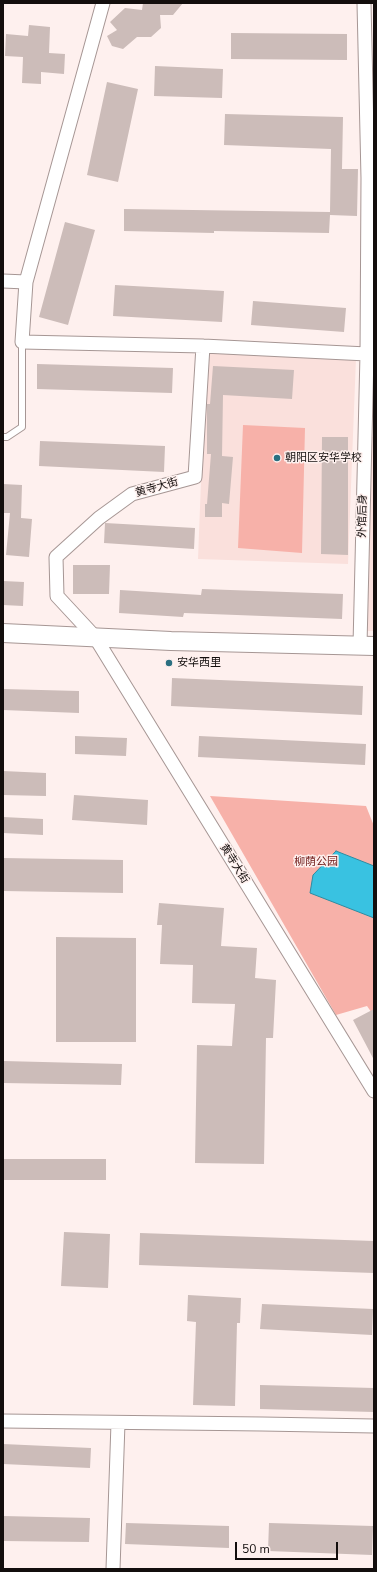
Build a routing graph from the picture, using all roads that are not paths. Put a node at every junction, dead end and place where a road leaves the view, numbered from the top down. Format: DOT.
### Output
graph roads {
  1 [pos="103,3"];
  2 [pos="364,3"];
  3 [pos="370,120"];
  4 [pos="371,178"];
  5 [pos="3,281"];
  6 [pos="26,282"];
  7 [pos="370,340"];
  8 [pos="22,342"];
  9 [pos="203,346"];
  10 [pos="367,354"];
  11 [pos="3,437"];
  12 [pos="3,633"];
  13 [pos="95,636"];
  14 [pos="367,646"];
  15 [pos="374,1091"];
  16 [pos="3,1422"];
  17 [pos="118,1423"];
  18 [pos="374,1426"];
  19 [pos="113,1569"];
  1 -- 6 [label="street"];
  2 -- 3 [label="street, 外馆后身"];
  3 -- 4 [label="street, 外馆后身"];
  4 -- 7 [label="street, 外馆后身"];
  5 -- 6 [label="street"];
  6 -- 8 [label="street"];
  7 -- 10 [label="street, 外馆后身"];
  8 -- 9 [label="street"];
  8 -- 11 [label="lane"];
  9 -- 10 [label="street"];
  9 -- 13 [label="street, 黄寺大街"];
  10 -- 14 [label="street, 外馆后身"];
  12 -- 13 [label="street"];
  13 -- 14 [label="street"];
  13 -- 15 [label="street, 黄寺大街"];
  16 -- 17 [label="street"];
  17 -- 18 [label="street"];
  17 -- 19 [label="street"];
}
